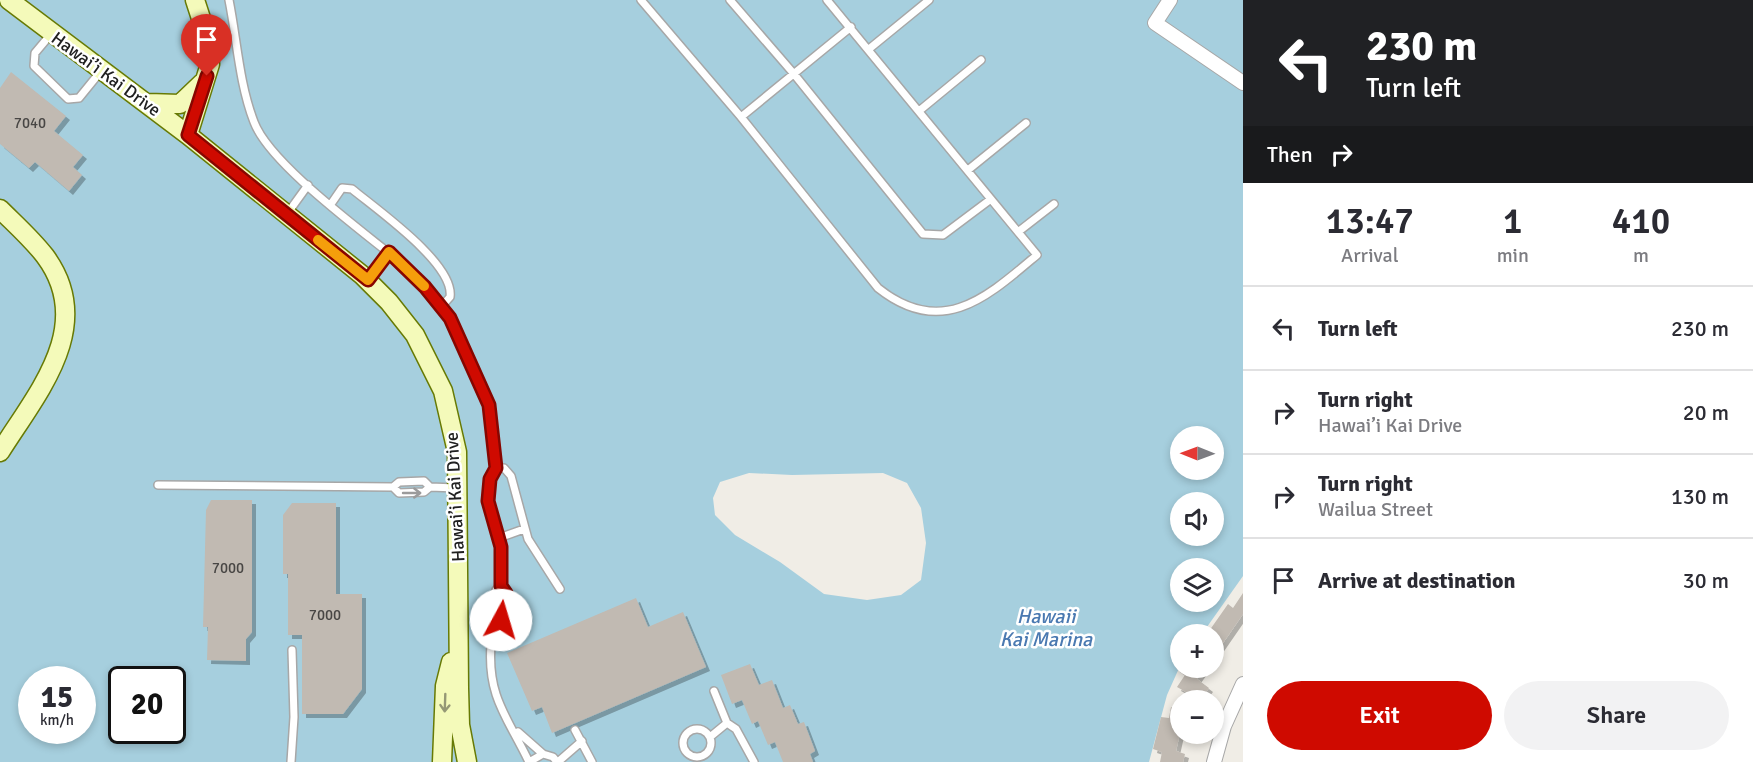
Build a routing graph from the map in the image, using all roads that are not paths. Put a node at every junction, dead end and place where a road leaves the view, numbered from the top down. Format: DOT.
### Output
graph roads {
  1 [pos="9,0"];
  2 [pos="195,0"];
  3 [pos="229,0"];
  4 [pos="641,0"];
  5 [pos="730,0"];
  6 [pos="827,0"];
  7 [pos="929,0"];
  8 [pos="1170,0"];
  9 [pos="851,27"];
  10 [pos="51,34"];
  11 [pos="868,49"];
  12 [pos="981,60"];
  13 [pos="102,69"];
  14 [pos="794,74"];
  15 [pos="207,76"];
  16 [pos="1243,83"];
  17 [pos="147,103"];
  18 [pos="919,111"];
  19 [pos="741,117"];
  20 [pos="1026,123"];
  21 [pos="188,135"];
  22 [pos="968,170"];
  23 [pos="308,185"];
  24 [pos="991,199"];
  25 [pos="331,204"];
  26 [pos="1054,204"];
  27 [pos="0,209"];
  28 [pos="287,214"];
  29 [pos="1018,232"];
  30 [pos="389,252"];
  31 [pos="368,280"];
  32 [pos="441,307"];
  33 [pos="0,452"];
  34 [pos="496,468"];
  35 [pos="158,485"];
  36 [pos="458,488"];
  37 [pos="524,529"];
  38 [pos="499,538"];
  39 [pos="560,589"];
  40 [pos="459,625"];
  41 [pos="292,650"];
  42 [pos="1243,684"];
  43 [pos="714,691"];
  44 [pos="727,723"];
  45 [pos="514,729"];
  46 [pos="575,730"];
  47 [pos="710,737"];
  48 [pos="582,741"];
  49 [pos="709,750"];
  50 [pos="543,754"];
  51 [pos="291,762"];
  52 [pos="442,762"];
  53 [pos="467,762"];
  54 [pos="529,762"];
  55 [pos="558,762"];
  56 [pos="592,762"];
  57 [pos="710,762"];
  58 [pos="754,762"];
  59 [pos="1215,762"];
  1 -- 10 [label="main road, Hawai’i Kai Drive"];
  2 -- 15 [label="main road"];
  3 -- 23 [label="lane"];
  4 -- 19 [label="lane"];
  5 -- 14 [label="lane"];
  6 -- 9 [label="lane"];
  7 -- 11 [label="lane"];
  8 -- 16 [label="street"];
  9 -- 11 [label="lane"];
  9 -- 14 [label="lane"];
  10 -- 13 [label="main road, Hawai’i Kai Drive"];
  10 -- 13 [label="lane"];
  11 -- 18 [label="lane"];
  12 -- 18 [label="lane"];
  13 -- 17 [label="main road, Hawai’i Kai Drive"];
  14 -- 19 [label="lane"];
  14 -- 24 [label="lane"];
  15 -- 17 [label="main road"];
  15 -- 21 [label="main road"];
  17 -- 21 [label="main road, Hawai’i Kai Drive"];
  18 -- 22 [label="lane"];
  19 -- 29 [label="lane"];
  20 -- 22 [label="lane"];
  21 -- 28 [label="main road, Hawai’i Kai Drive"];
  22 -- 24 [label="lane"];
  23 -- 25 [label="lane"];
  23 -- 28 [label="lane"];
  24 -- 29 [label="lane"];
  25 -- 30 [label="lane"];
  25 -- 32 [label="lane"];
  26 -- 29 [label="lane"];
  27 -- 33 [label="main road"];
  28 -- 31 [label="main road, Hawai’i Kai Drive"];
  30 -- 31 [label="lane"];
  30 -- 32 [label="lane"];
  31 -- 36 [label="main road, Hawai’i Kai Drive"];
  32 -- 34 [label="lane"];
  34 -- 37 [label="lane"];
  34 -- 38 [label="lane"];
  35 -- 36 [label="lane"];
  36 -- 40 [label="main road, Hawai’i Kai Drive"];
  37 -- 38 [label="lane"];
  37 -- 39 [label="lane"];
  38 -- 45 [label="lane"];
  40 -- 52 [label="main road, one-way"];
  40 -- 53 [label="main road, Hawai’i Kai Drive"];
  41 -- 51 [label="lane"];
  42 -- 59 [label="street"];
  43 -- 44 [label="lane"];
  44 -- 47 [label="lane"];
  44 -- 58 [label="lane"];
  45 -- 50 [label="lane"];
  45 -- 54 [label="lane"];
  46 -- 48 [label="lane"];
  47 -- 49 [label="lane"];
  47 -- 49 [label="lane"];
  48 -- 55 [label="lane"];
  48 -- 56 [label="lane"];
  49 -- 57 [label="lane"];
  50 -- 54 [label="lane"];
  50 -- 55 [label="lane"];
}
